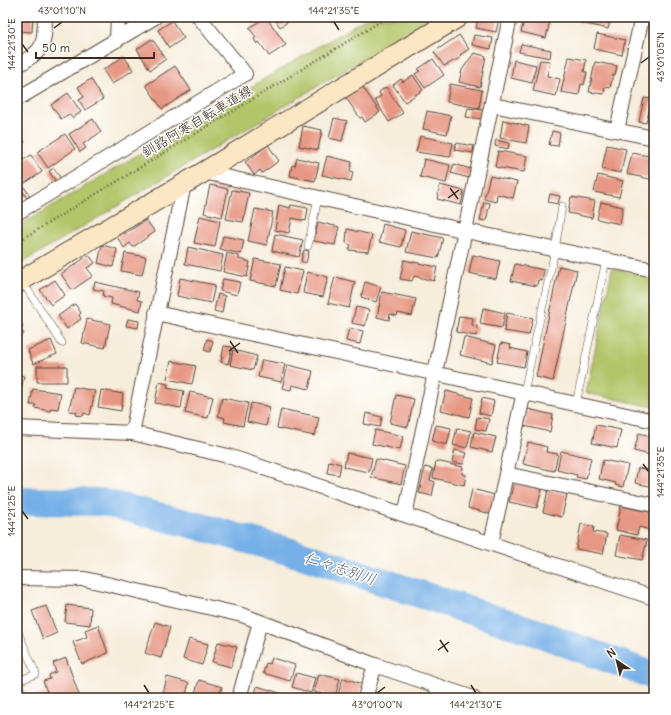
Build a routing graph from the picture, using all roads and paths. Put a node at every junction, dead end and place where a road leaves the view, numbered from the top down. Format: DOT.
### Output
graph roads {
  1 [pos="45,17"];
  2 [pos="118,17"];
  3 [pos="155,17"];
  4 [pos="199,17"];
  5 [pos="388,17"];
  6 [pos="458,17"];
  7 [pos="510,17"];
  8 [pos="642,17"];
  9 [pos="117,40"];
  10 [pos="17,66"];
  11 [pos="17,99"];
  12 [pos="493,105"];
  13 [pos="617,130"];
  14 [pos="654,138"];
  15 [pos="204,172"];
  16 [pos="184,184"];
  17 [pos="318,198"];
  18 [pos="562,206"];
  19 [pos="17,213"];
  20 [pos="466,231"];
  21 [pos="17,242"];
  22 [pos="308,246"];
  23 [pos="555,250"];
  24 [pos="606,260"];
  25 [pos="654,270"];
  26 [pos="19,282"];
  27 [pos="156,314"];
  28 [pos="62,344"];
  29 [pos="436,374"];
  30 [pos="524,392"];
  31 [pos="576,404"];
  32 [pos="654,421"];
  33 [pos="17,428"];
  34 [pos="132,433"];
  35 [pos="506,474"];
  36 [pos="654,505"];
  37 [pos="405,515"];
  38 [pos="491,544"];
  39 [pos="17,580"];
  40 [pos="654,598"];
  41 [pos="260,622"];
  42 [pos="17,630"];
  43 [pos="375,665"];
  44 [pos="434,692"];
  45 [pos="24,698"];
  46 [pos="239,698"];
  47 [pos="365,698"];
  48 [pos="473,698"];
  1 -- 10 [label="street"];
  2 -- 9 [label="street"];
  3 -- 9 [label="street"];
  4 -- 19 [label="street"];
  5 -- 21 [label="path, 釧路阿寒自転車道線"];
  6 -- 15 [label="street"];
  7 -- 12 [label="street"];
  8 -- 13 [label="street"];
  9 -- 11 [label="street"];
  12 -- 13 [label="street"];
  12 -- 20 [label="street"];
  13 -- 14 [label="street"];
  15 -- 16 [label="street"];
  15 -- 17 [label="street"];
  16 -- 26 [label="street"];
  16 -- 27 [label="street"];
  17 -- 20 [label="street"];
  17 -- 22 [label="lane"];
  18 -- 23 [label="lane"];
  20 -- 23 [label="street"];
  20 -- 29 [label="street"];
  23 -- 24 [label="street"];
  23 -- 30 [label="lane"];
  24 -- 25 [label="street"];
  24 -- 31 [label="lane"];
  26 -- 28 [label="lane"];
  27 -- 29 [label="street"];
  27 -- 34 [label="street"];
  29 -- 30 [label="street"];
  29 -- 37 [label="street"];
  30 -- 31 [label="street"];
  30 -- 35 [label="street"];
  31 -- 32 [label="street"];
  33 -- 34 [label="street"];
  34 -- 37 [label="street"];
  35 -- 36 [label="street"];
  35 -- 38 [label="street"];
  37 -- 38 [label="street"];
  38 -- 40 [label="street"];
  39 -- 41 [label="street"];
  41 -- 43 [label="street"];
  41 -- 46 [label="street"];
  42 -- 45 [label="lane"];
  43 -- 44 [label="street"];
  43 -- 47 [label="street"];
  44 -- 48 [label="street"];
}
